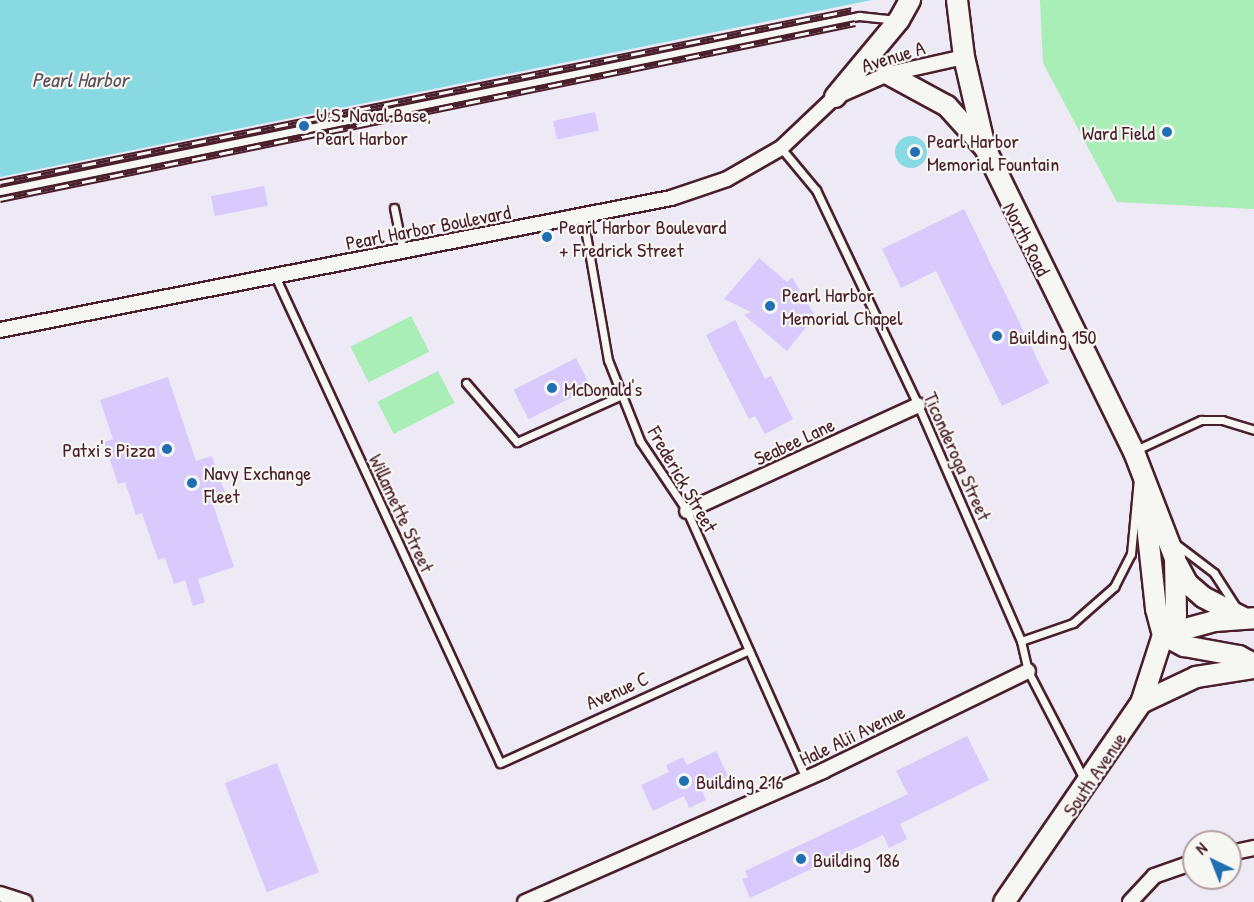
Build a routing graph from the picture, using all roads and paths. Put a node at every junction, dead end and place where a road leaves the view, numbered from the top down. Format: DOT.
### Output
graph roads {
  1 [pos="910,0"];
  2 [pos="957,0"];
  3 [pos="899,20"];
  4 [pos="964,57"];
  5 [pos="888,74"];
  6 [pos="835,97"];
  7 [pos="781,148"];
  8 [pos="985,148"];
  9 [pos="0,190"];
  10 [pos="394,208"];
  11 [pos="583,217"];
  12 [pos="403,252"];
  13 [pos="275,276"];
  14 [pos="0,330"];
  15 [pos="466,383"];
  16 [pos="622,394"];
  17 [pos="918,405"];
  18 [pos="1254,430"];
  19 [pos="1137,458"];
  20 [pos="687,512"];
  21 [pos="1173,549"];
  22 [pos="1248,617"];
  23 [pos="1163,634"];
  24 [pos="1021,640"];
  25 [pos="749,650"];
  26 [pos="1254,666"];
  27 [pos="1028,671"];
  28 [pos="1141,703"];
  29 [pos="500,763"];
  30 [pos="806,778"];
  31 [pos="1087,786"];
  32 [pos="1182,866"];
  33 [pos="0,894"];
  34 [pos="25,902"];
  35 [pos="525,902"];
  36 [pos="1004,902"];
  37 [pos="1130,902"];
  1 -- 3 [label="street"];
  2 -- 4 [label="street, North Road"];
  3 -- 6 [label="street"];
  3 -- 9 [label="lane"];
  4 -- 5 [label="street, Avenue A"];
  4 -- 8 [label="street, North Road"];
  5 -- 6 [label="street, Avenue A"];
  5 -- 8 [label="street"];
  6 -- 7 [label="street, Pearl Harbor Boulevard"];
  7 -- 11 [label="street, Pearl Harbor Boulevard"];
  7 -- 17 [label="lane, Ticonderoga Street"];
  8 -- 19 [label="street, North Road"];
  10 -- 12 [label="lane"];
  11 -- 12 [label="street, Pearl Harbor Boulevard"];
  11 -- 16 [label="lane, Frederick Street"];
  12 -- 13 [label="street, Pearl Harbor Boulevard"];
  13 -- 14 [label="street, Pearl Harbor Boulevard"];
  13 -- 29 [label="lane, Willamette Street"];
  15 -- 16 [label="lane"];
  16 -- 20 [label="lane, Frederick Street"];
  17 -- 20 [label="street, Seabee Lane"];
  17 -- 24 [label="lane, Ticonderoga Street"];
  18 -- 19 [label="lane"];
  19 -- 21 [label="street, North Road"];
  19 -- 23 [label="street, North Road"];
  19 -- 24 [label="lane"];
  20 -- 25 [label="lane, Frederick Street"];
  21 -- 22 [label="street"];
  21 -- 23 [label="street, North Road"];
  22 -- 23 [label="street"];
  23 -- 26 [label="street"];
  23 -- 28 [label="street, South Avenue"];
  24 -- 27 [label="lane, Ticonderoga Street"];
  25 -- 29 [label="lane, Avenue C"];
  25 -- 30 [label="lane, Frederick Street"];
  26 -- 28 [label="street"];
  27 -- 30 [label="street, Hale Alii Avenue"];
  27 -- 31 [label="lane, Ticonderoga Street"];
  28 -- 31 [label="street, South Avenue"];
  30 -- 35 [label="street, Hale Alii Avenue"];
  31 -- 36 [label="street, South Avenue"];
  32 -- 37 [label="street"];
  33 -- 34 [label="street"];
}
